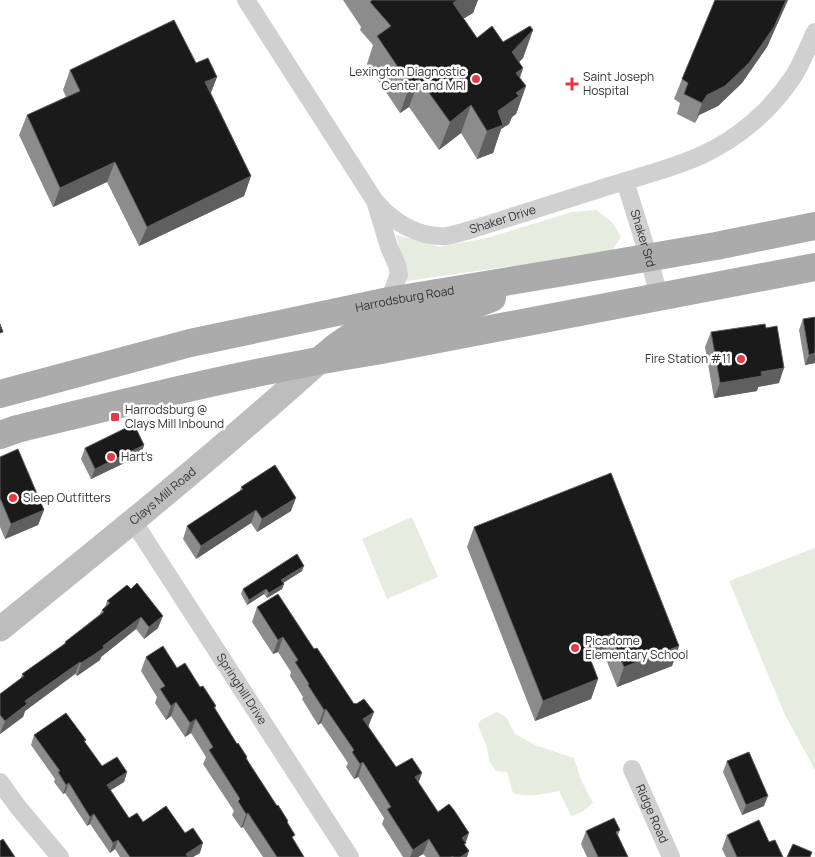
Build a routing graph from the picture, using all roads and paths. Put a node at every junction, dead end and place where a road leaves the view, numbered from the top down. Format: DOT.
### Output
graph roads {
  1 [pos="246,0"];
  2 [pos="815,32"];
  3 [pos="625,181"];
  4 [pos="375,201"];
  5 [pos="815,226"];
  6 [pos="649,258"];
  7 [pos="815,267"];
  8 [pos="515,280"];
  9 [pos="659,297"];
  10 [pos="390,300"];
  11 [pos="322,359"];
  12 [pos="0,394"];
  13 [pos="0,435"];
  14 [pos="134,521"];
  15 [pos="0,629"];
  16 [pos="632,769"];
  17 [pos="0,782"];
  18 [pos="60,857"];
  19 [pos="350,857"];
  20 [pos="671,857"];
  1 -- 4 [label="street, Shaker Drive"];
  2 -- 3 [label="street, Shaker Drive"];
  3 -- 4 [label="street, Shaker Drive"];
  3 -- 6 [label="street, Shaker Srd"];
  4 -- 10 [label="street"];
  5 -- 6 [label="main road, Harrodsburg Road"];
  6 -- 8 [label="main road, Harrodsburg Road"];
  6 -- 9 [label="street, Shaker Srd"];
  7 -- 9 [label="main road"];
  8 -- 10 [label="main road, Harrodsburg Road"];
  8 -- 11 [label="main road"];
  9 -- 11 [label="main road"];
  10 -- 12 [label="main road, Harrodsburg Road"];
  11 -- 13 [label="main road"];
  11 -- 14 [label="main road, Clays Mill Road"];
  14 -- 15 [label="main road, Clays Mill Road"];
  14 -- 19 [label="street, Springhill Drive"];
  16 -- 20 [label="street, Ridge Road"];
  17 -- 18 [label="street"];
}
